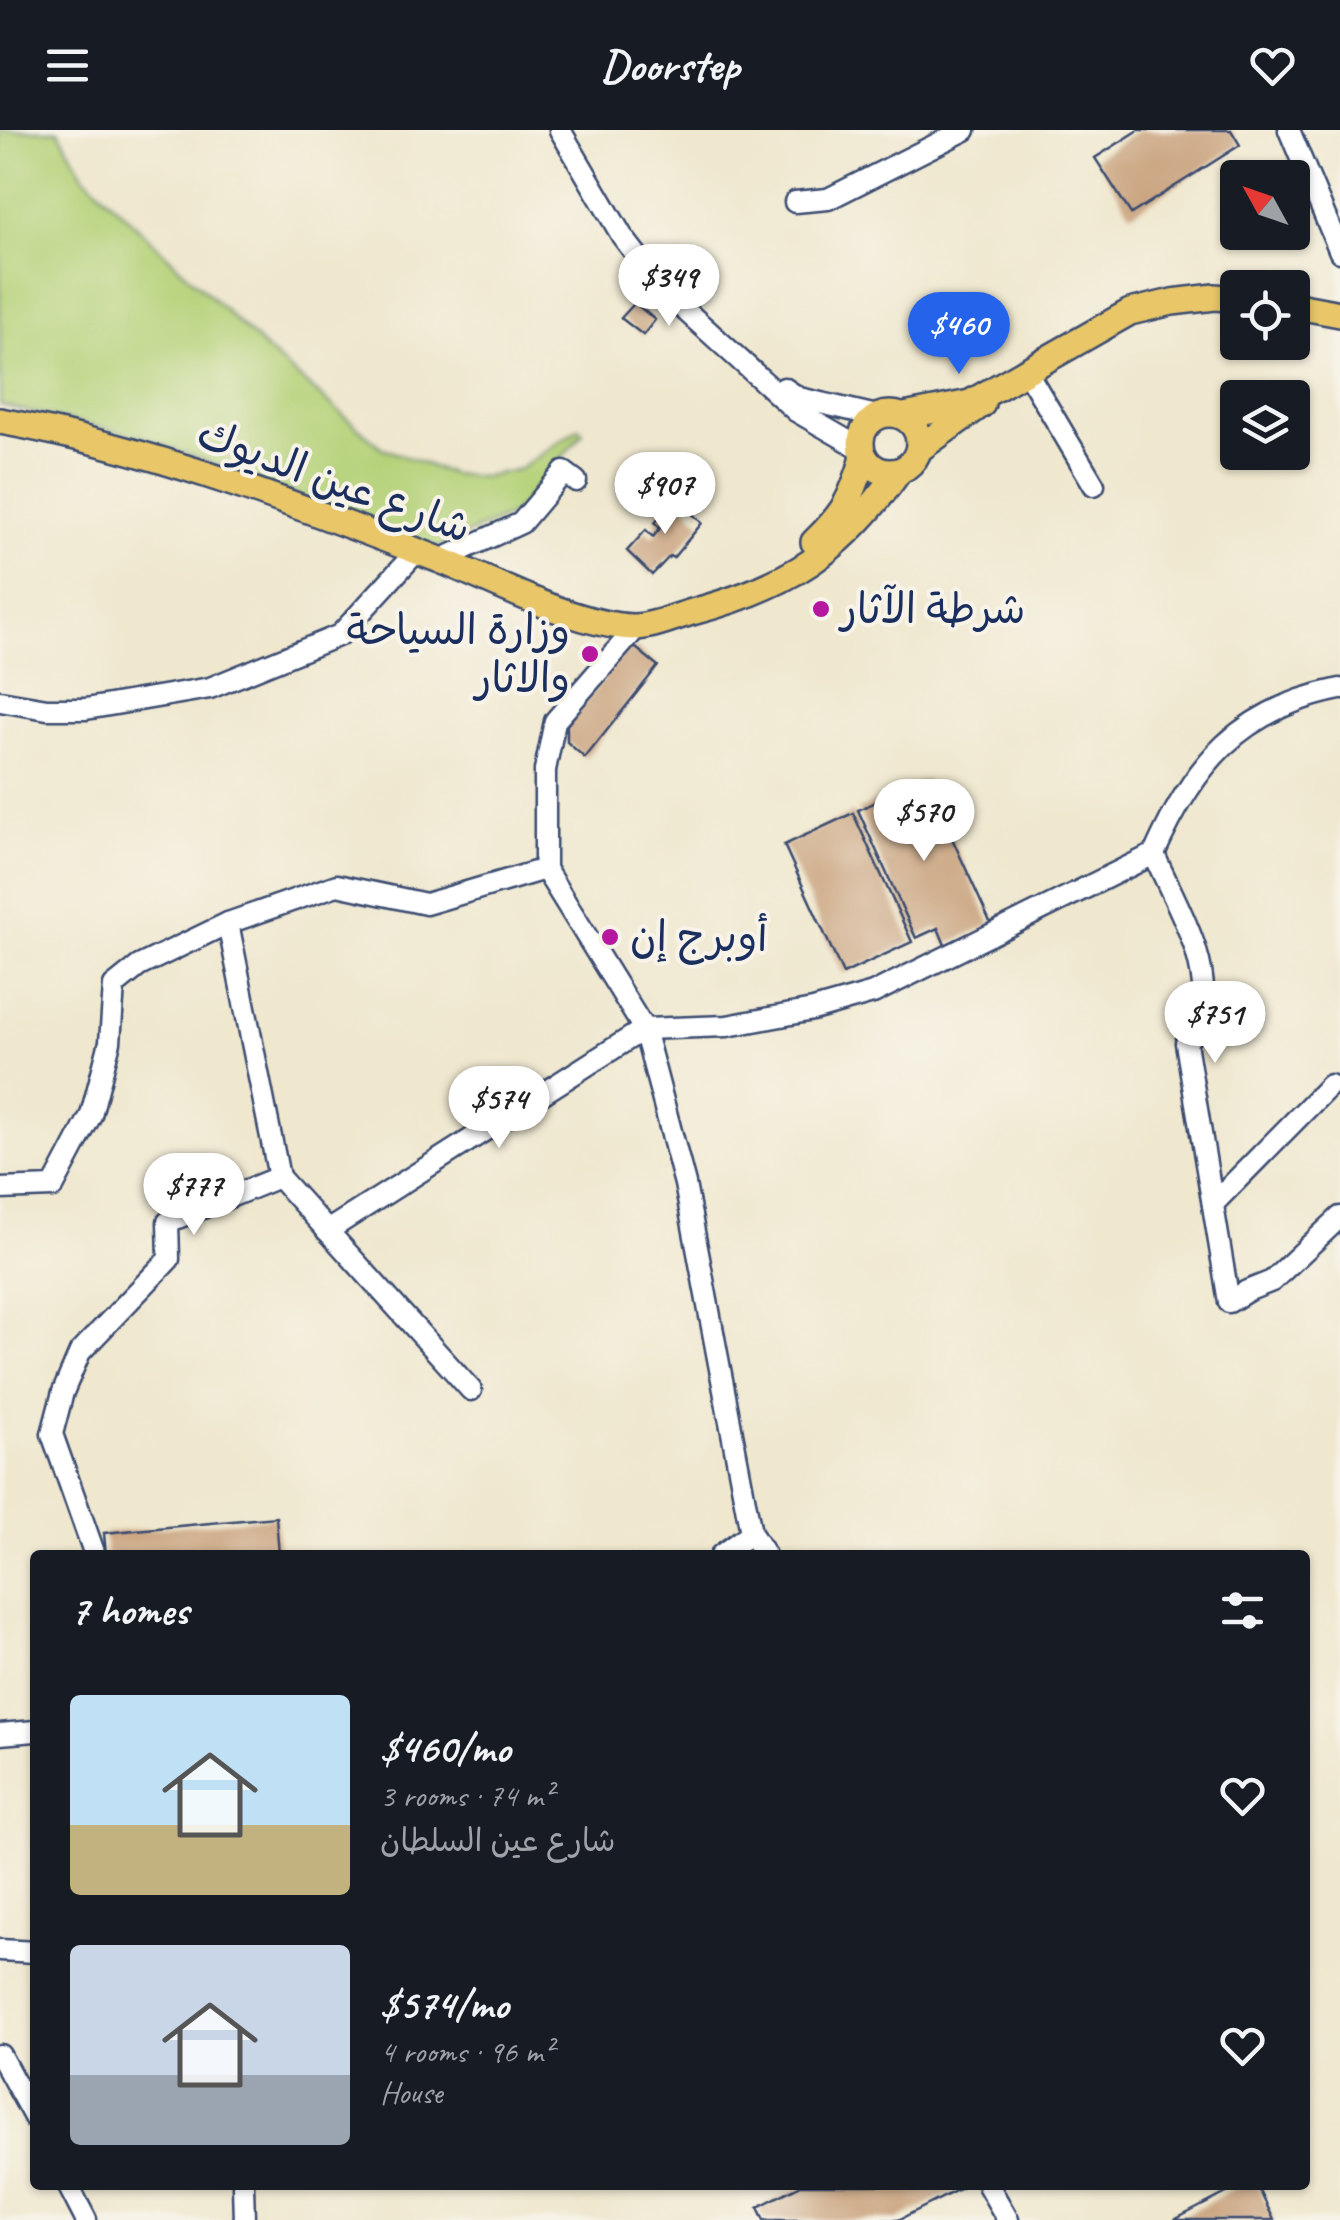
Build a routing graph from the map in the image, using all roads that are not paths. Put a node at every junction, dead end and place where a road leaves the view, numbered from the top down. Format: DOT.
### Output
graph roads {
  1 [pos="560,130"];
  2 [pos="964,130"];
  3 [pos="1289,130"];
  4 [pos="795,202"];
  5 [pos="1340,252"];
  6 [pos="1220,299"];
  7 [pos="1310,308"];
  8 [pos="1340,314"];
  9 [pos="754,369"];
  10 [pos="1027,372"];
  11 [pos="877,416"];
  12 [pos="904,416"];
  13 [pos="0,420"];
  14 [pos="918,450"];
  15 [pos="862,453"];
  16 [pos="899,471"];
  17 [pos="576,481"];
  18 [pos="1094,485"];
  19 [pos="428,556"];
  20 [pos="743,598"];
  21 [pos="637,627"];
  22 [pos="1340,689"];
  23 [pos="0,701"];
  24 [pos="1154,854"];
  25 [pos="545,869"];
  26 [pos="228,923"];
  27 [pos="644,1030"];
  28 [pos="1330,1085"];
  29 [pos="278,1177"];
  30 [pos="0,1189"];
  31 [pos="1213,1204"];
  32 [pos="1340,1218"];
  33 [pos="327,1231"];
  34 [pos="471,1390"];
  35 [pos="752,1533"];
  36 [pos="93,1550"];
  37 [pos="728,1550"];
  38 [pos="762,1550"];
  39 [pos="30,1731"];
  40 [pos="0,1734"];
  41 [pos="0,1950"];
  42 [pos="30,1952"];
  43 [pos="0,2055"];
  44 [pos="30,2110"];
  45 [pos="71,2190"];
  46 [pos="243,2190"];
  47 [pos="991,2190"];
  48 [pos="86,2220"];
  49 [pos="244,2220"];
  50 [pos="1008,2220"];
  1 -- 9 [label="street"];
  2 -- 4 [label="street"];
  3 -- 5 [label="street"];
  6 -- 10 [label="main road"];
  7 -- 8 [label="main road"];
  9 -- 11 [label="street"];
  9 -- 15 [label="street"];
  10 -- 12 [label="main road"];
  10 -- 14 [label="main road"];
  10 -- 18 [label="street"];
  11 -- 12 [label="main road"];
  11 -- 15 [label="main road"];
  12 -- 14 [label="main road"];
  13 -- 19 [label="main road, شارع عين الديوك"];
  14 -- 16 [label="main road"];
  15 -- 16 [label="main road"];
  15 -- 20 [label="main road"];
  16 -- 20 [label="main road"];
  17 -- 19 [label="street"];
  19 -- 21 [label="main road, شارع عين الديوك"];
  19 -- 23 [label="street"];
  20 -- 21 [label="main road"];
  21 -- 25 [label="street"];
  22 -- 24 [label="street"];
  24 -- 27 [label="street"];
  24 -- 31 [label="street"];
  25 -- 26 [label="street"];
  25 -- 27 [label="street"];
  26 -- 29 [label="street"];
  26 -- 30 [label="street"];
  27 -- 33 [label="street"];
  27 -- 35 [label="street"];
  28 -- 31 [label="street"];
  29 -- 33 [label="street"];
  29 -- 36 [label="street"];
  31 -- 32 [label="street"];
  33 -- 34 [label="street"];
  35 -- 37 [label="street"];
  35 -- 38 [label="street"];
  39 -- 40 [label="street"];
  41 -- 42 [label="street"];
  43 -- 44 [label="street"];
  45 -- 48 [label="street"];
  46 -- 49 [label="street"];
  47 -- 50 [label="street"];
}
